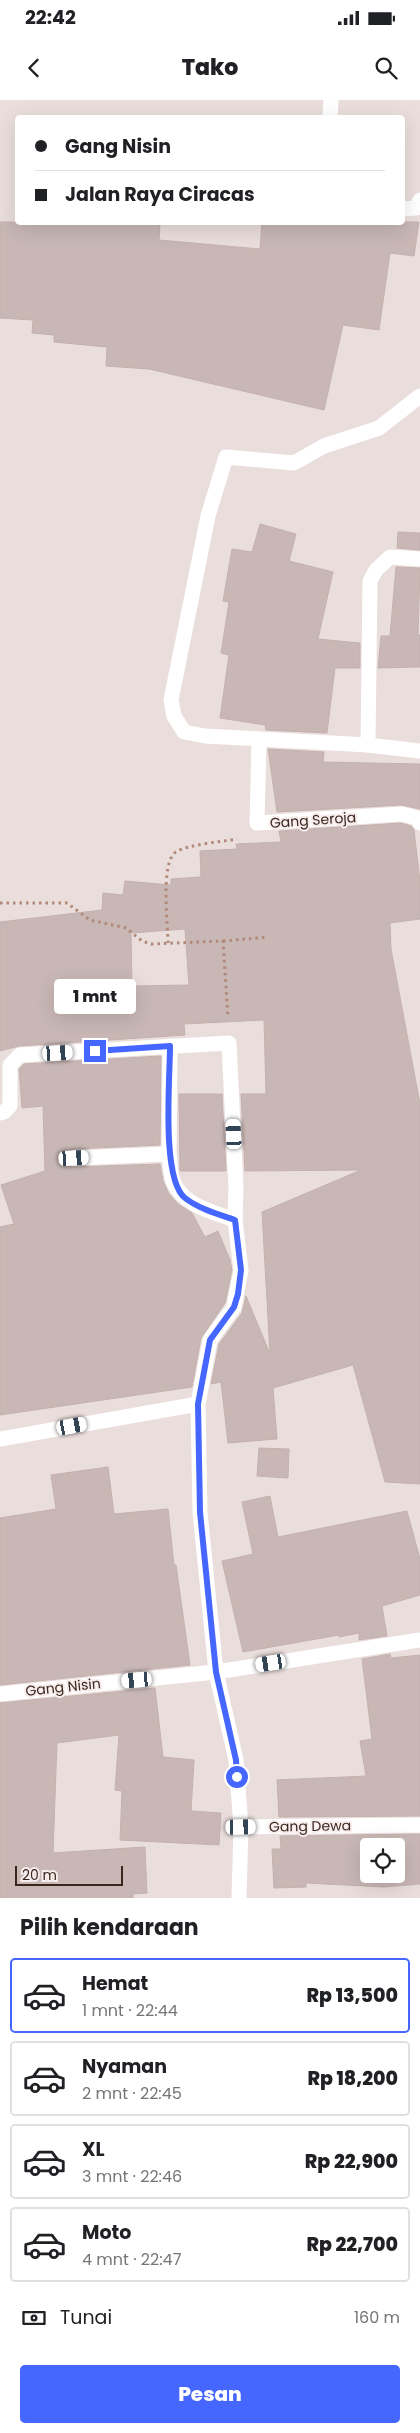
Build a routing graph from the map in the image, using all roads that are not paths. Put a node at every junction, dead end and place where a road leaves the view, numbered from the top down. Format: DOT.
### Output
graph roads {
  1 [pos="331,100"];
  2 [pos="330,115"];
  3 [pos="420,200"];
  4 [pos="405,209"];
  5 [pos="420,396"];
  6 [pos="420,559"];
  7 [pos="259,739"];
  8 [pos="368,745"];
  9 [pos="420,751"];
  10 [pos="420,823"];
  11 [pos="170,1046"];
  12 [pos="0,1113"];
  13 [pos="169,1154"];
  14 [pos="74,1158"];
  15 [pos="235,1220"];
  16 [pos="198,1404"];
  17 [pos="0,1439"];
  18 [pos="420,1640"];
  19 [pos="216,1672"];
  20 [pos="0,1694"];
  21 [pos="420,1825"];
  22 [pos="241,1827"];
  23 [pos="239,1898"];
  1 -- 2 [label="street"];
  3 -- 4 [label="street"];
  5 -- 7 [label="street"];
  6 -- 8 [label="street"];
  7 -- 8 [label="street"];
  7 -- 10 [label="street, Gang Seroja"];
  8 -- 9 [label="street"];
  11 -- 12 [label="street"];
  11 -- 13 [label="street"];
  11 -- 15 [label="street"];
  13 -- 14 [label="street"];
  13 -- 15 [label="street"];
  15 -- 16 [label="street"];
  16 -- 17 [label="street"];
  16 -- 19 [label="street"];
  18 -- 19 [label="street, Gang Nisin"];
  19 -- 20 [label="street, Gang Nisin"];
  19 -- 22 [label="street"];
  21 -- 22 [label="street, Gang Dewa"];
  22 -- 23 [label="street"];
}
